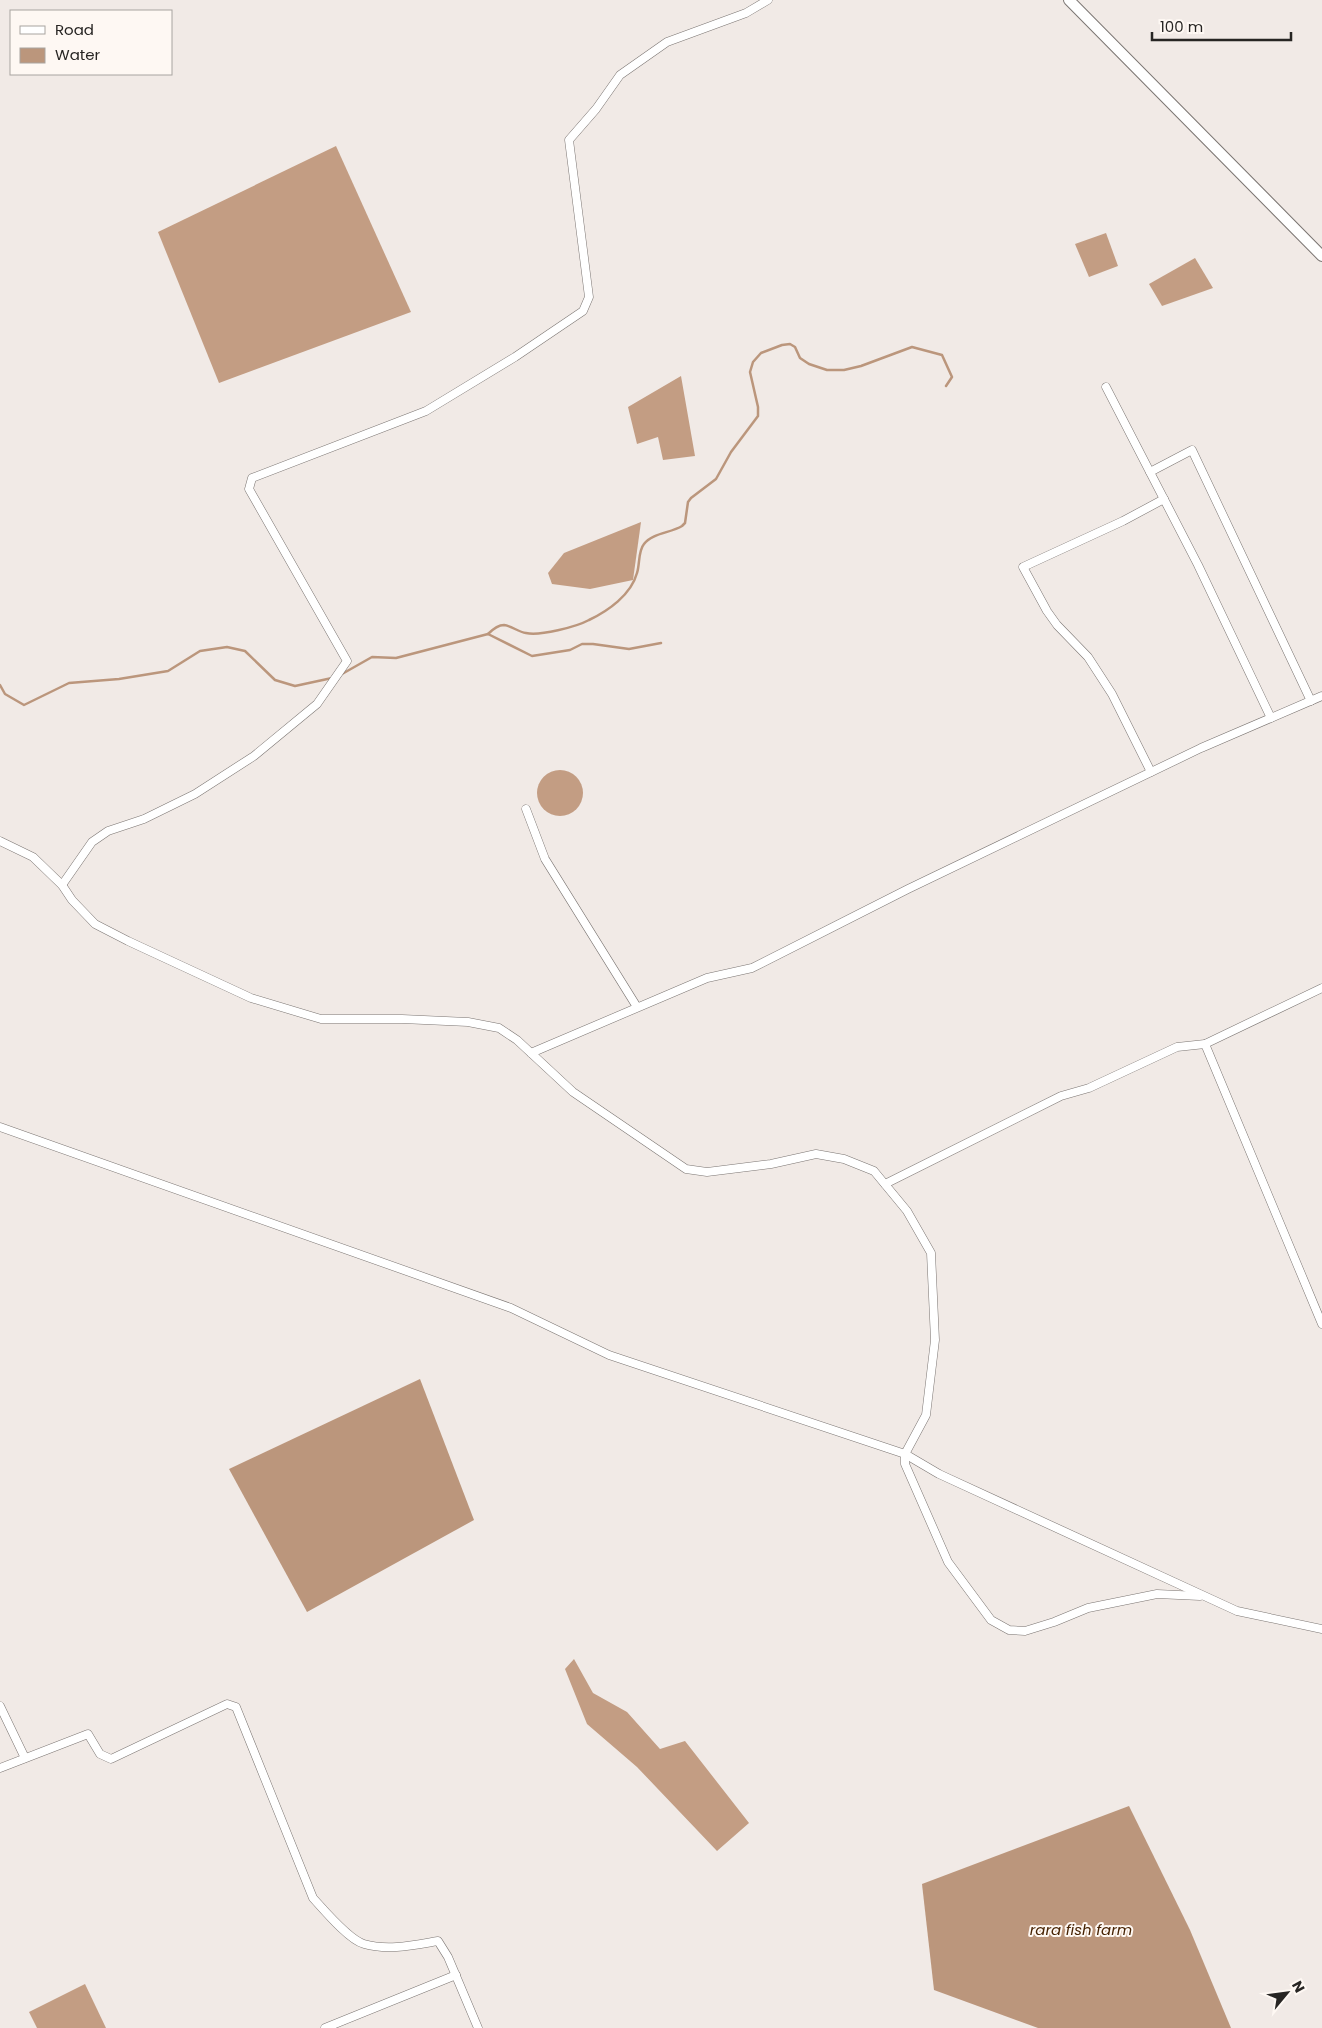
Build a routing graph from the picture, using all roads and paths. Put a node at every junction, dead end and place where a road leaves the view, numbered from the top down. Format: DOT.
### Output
graph roads {
  1 [pos="768,0"];
  2 [pos="1069,0"];
  3 [pos="1322,256"];
  4 [pos="1106,387"];
  5 [pos="1150,472"];
  6 [pos="1164,499"];
  7 [pos="1322,696"];
  8 [pos="1311,701"];
  9 [pos="1271,718"];
  10 [pos="1150,772"];
  11 [pos="526,809"];
  12 [pos="0,841"];
  13 [pos="62,885"];
  14 [pos="1322,988"];
  15 [pos="637,1007"];
  16 [pos="1205,1044"];
  17 [pos="531,1053"];
  18 [pos="0,1127"];
  19 [pos="885,1184"];
  20 [pos="1322,1324"];
  21 [pos="905,1454"];
  22 [pos="1205,1596"];
  23 [pos="1322,1629"];
  24 [pos="0,1706"];
  25 [pos="25,1758"];
  26 [pos="0,1768"];
  27 [pos="456,1975"];
  28 [pos="325,2028"];
  29 [pos="478,2028"];
  1 -- 13 [label="street"];
  2 -- 3 [label="street"];
  4 -- 5 [label="street"];
  5 -- 6 [label="street"];
  5 -- 8 [label="street"];
  6 -- 9 [label="street"];
  6 -- 10 [label="street"];
  7 -- 8 [label="street"];
  8 -- 9 [label="street"];
  9 -- 10 [label="street"];
  10 -- 15 [label="street"];
  11 -- 15 [label="street"];
  12 -- 13 [label="street"];
  13 -- 17 [label="street"];
  14 -- 16 [label="street"];
  15 -- 17 [label="street"];
  16 -- 19 [label="street"];
  16 -- 20 [label="street"];
  17 -- 19 [label="street"];
  18 -- 21 [label="street"];
  19 -- 21 [label="street"];
  21 -- 22 [label="street"];
  21 -- 22 [label="street"];
  22 -- 23 [label="street"];
  24 -- 25 [label="street"];
  25 -- 26 [label="street"];
  25 -- 27 [label="street"];
  27 -- 28 [label="street"];
  27 -- 29 [label="street"];
}
